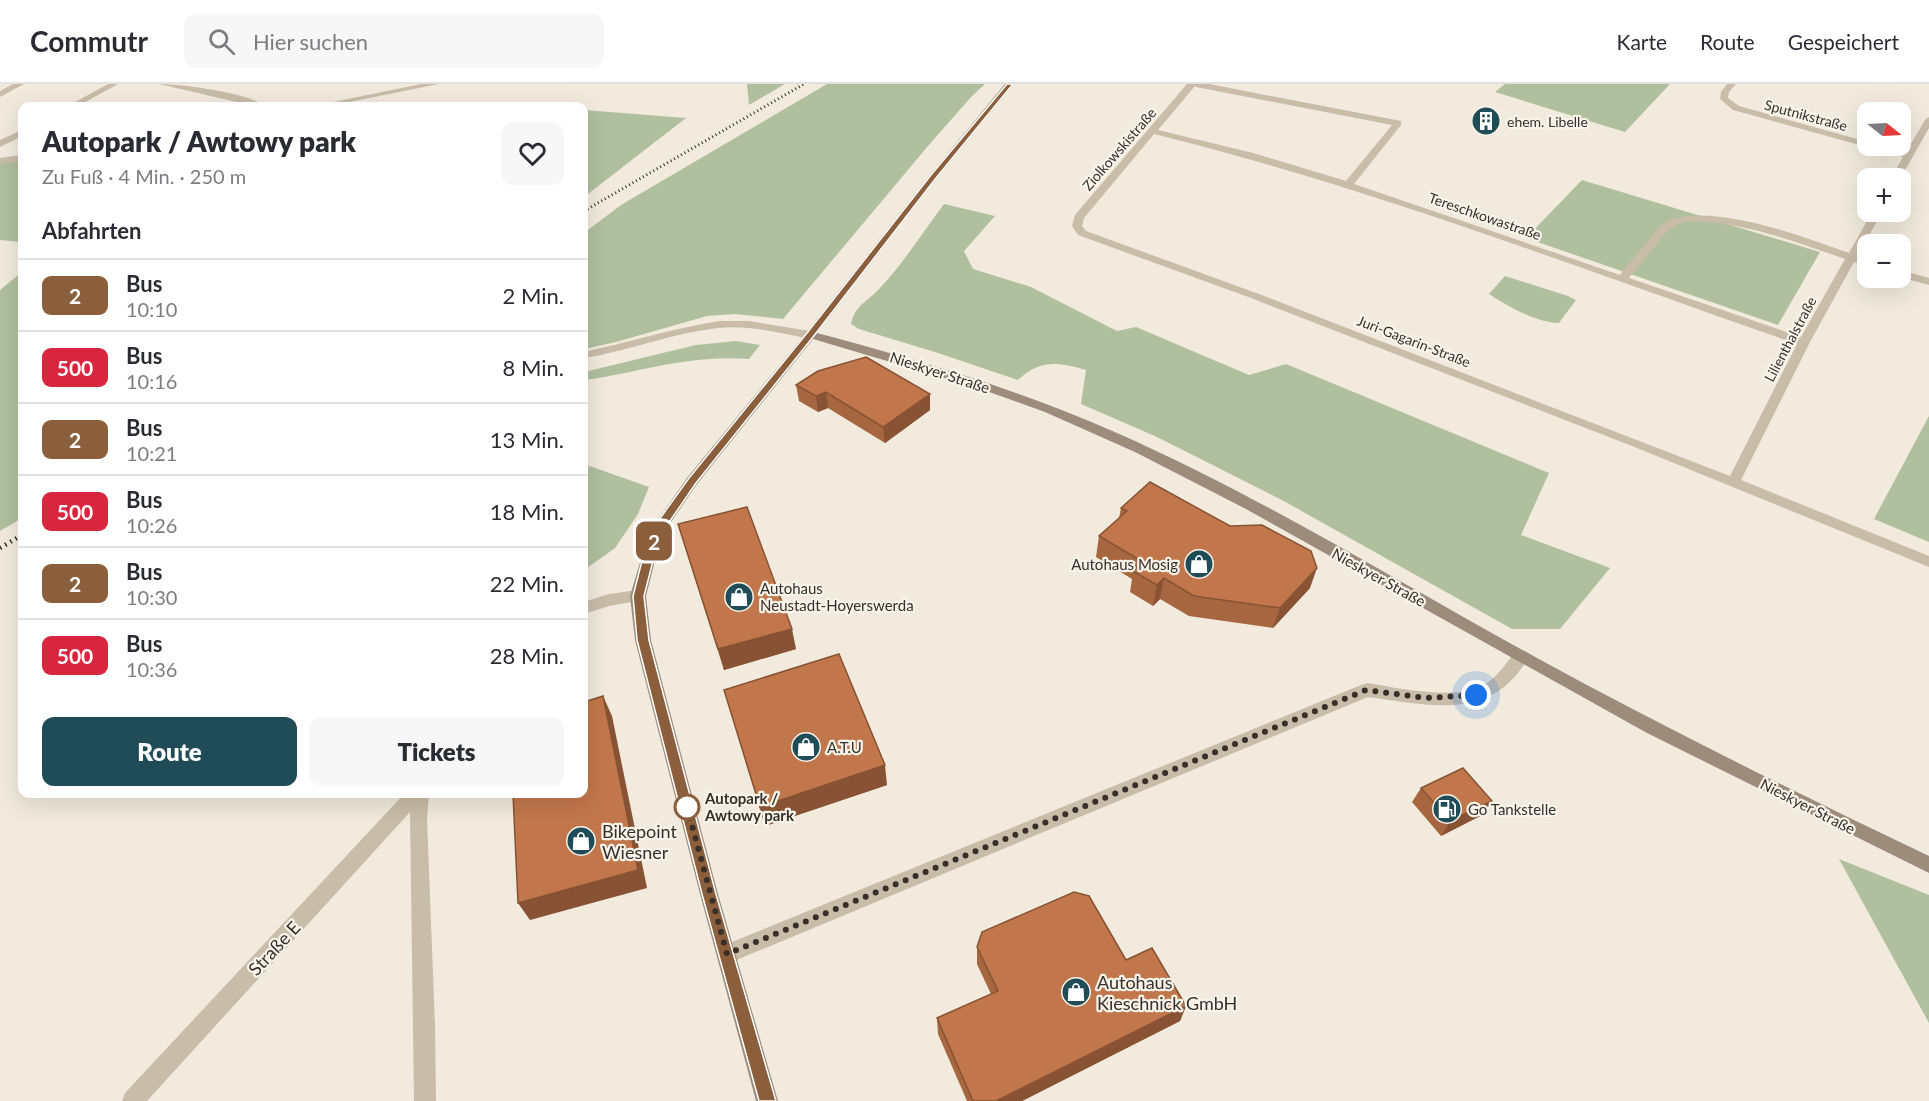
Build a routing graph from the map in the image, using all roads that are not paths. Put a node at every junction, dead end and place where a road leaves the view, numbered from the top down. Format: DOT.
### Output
graph roads {
  1 [pos="20,84"];
  2 [pos="114,84"];
  3 [pos="163,84"];
  4 [pos="435,84"];
  5 [pos="1010,84"];
  6 [pos="1194,84"];
  7 [pos="1732,84"];
  8 [pos="0,94"];
  9 [pos="80,102"];
  10 [pos="248,102"];
  11 [pos="339,102"];
  12 [pos="1929,120"];
  13 [pos="1153,131"];
  14 [pos="18,135"];
  15 [pos="1857,142"];
  16 [pos="0,144"];
  17 [pos="1911,152"];
  18 [pos="1909,156"];
  19 [pos="18,159"];
  20 [pos="0,161"];
  21 [pos="1902,168"];
  22 [pos="1348,185"];
  23 [pos="1871,222"];
  24 [pos="1082,233"];
  25 [pos="1851,258"];
  26 [pos="1857,260"];
  27 [pos="1911,276"];
  28 [pos="1622,279"];
  29 [pos="1929,282"];
  30 [pos="810,335"];
  31 [pos="1804,342"];
  32 [pos="588,354"];
  33 [pos="1733,483"];
  34 [pos="1929,562"];
  35 [pos="638,596"];
  36 [pos="588,607"];
  37 [pos="1521,656"];
  38 [pos="411,798"];
  39 [pos="420,798"];
  40 [pos="1929,866"];
  41 [pos="727,954"];
  42 [pos="133,1101"];
  43 [pos="425,1101"];
  44 [pos="767,1101"];
  1 -- 8 [label="street"];
  2 -- 9 [label="street"];
  3 -- 10 [label="street"];
  4 -- 11 [label="street"];
  5 -- 30 [label="main road"];
  6 -- 13 [label="street, Ziolkowskistraße"];
  6 -- 22 [label="street, Ziolkowskistraße"];
  7 -- 15 [label="street, Sputnikstraße"];
  12 -- 17 [label="street"];
  13 -- 22 [label="street, Tereschkowastraße"];
  13 -- 24 [label="street, Ziolkowskistraße"];
  14 -- 16 [label="street"];
  18 -- 21 [label="street"];
  19 -- 20 [label="street"];
  22 -- 28 [label="street, Tereschkowastraße"];
  23 -- 25 [label="street, Lilienthalstraße"];
  24 -- 33 [label="street, Juri-Gagarin-Straße"];
  25 -- 26 [label="street"];
  25 -- 28 [label="street"];
  25 -- 31 [label="street, Lilienthalstraße"];
  27 -- 29 [label="street"];
  28 -- 31 [label="street, Tereschkowastraße"];
  30 -- 32 [label="street"];
  30 -- 35 [label="main road"];
  30 -- 37 [label="main road, Nieskyer Straße"];
  31 -- 33 [label="street, Lilienthalstraße"];
  33 -- 34 [label="street, Juri-Gagarin-Straße"];
  35 -- 36 [label="street"];
  35 -- 41 [label="main road"];
  37 -- 40 [label="main road, Nieskyer Straße"];
  37 -- 41 [label="street"];
  38 -- 42 [label="street, Straße E"];
  39 -- 43 [label="street"];
  41 -- 44 [label="main road"];
}
